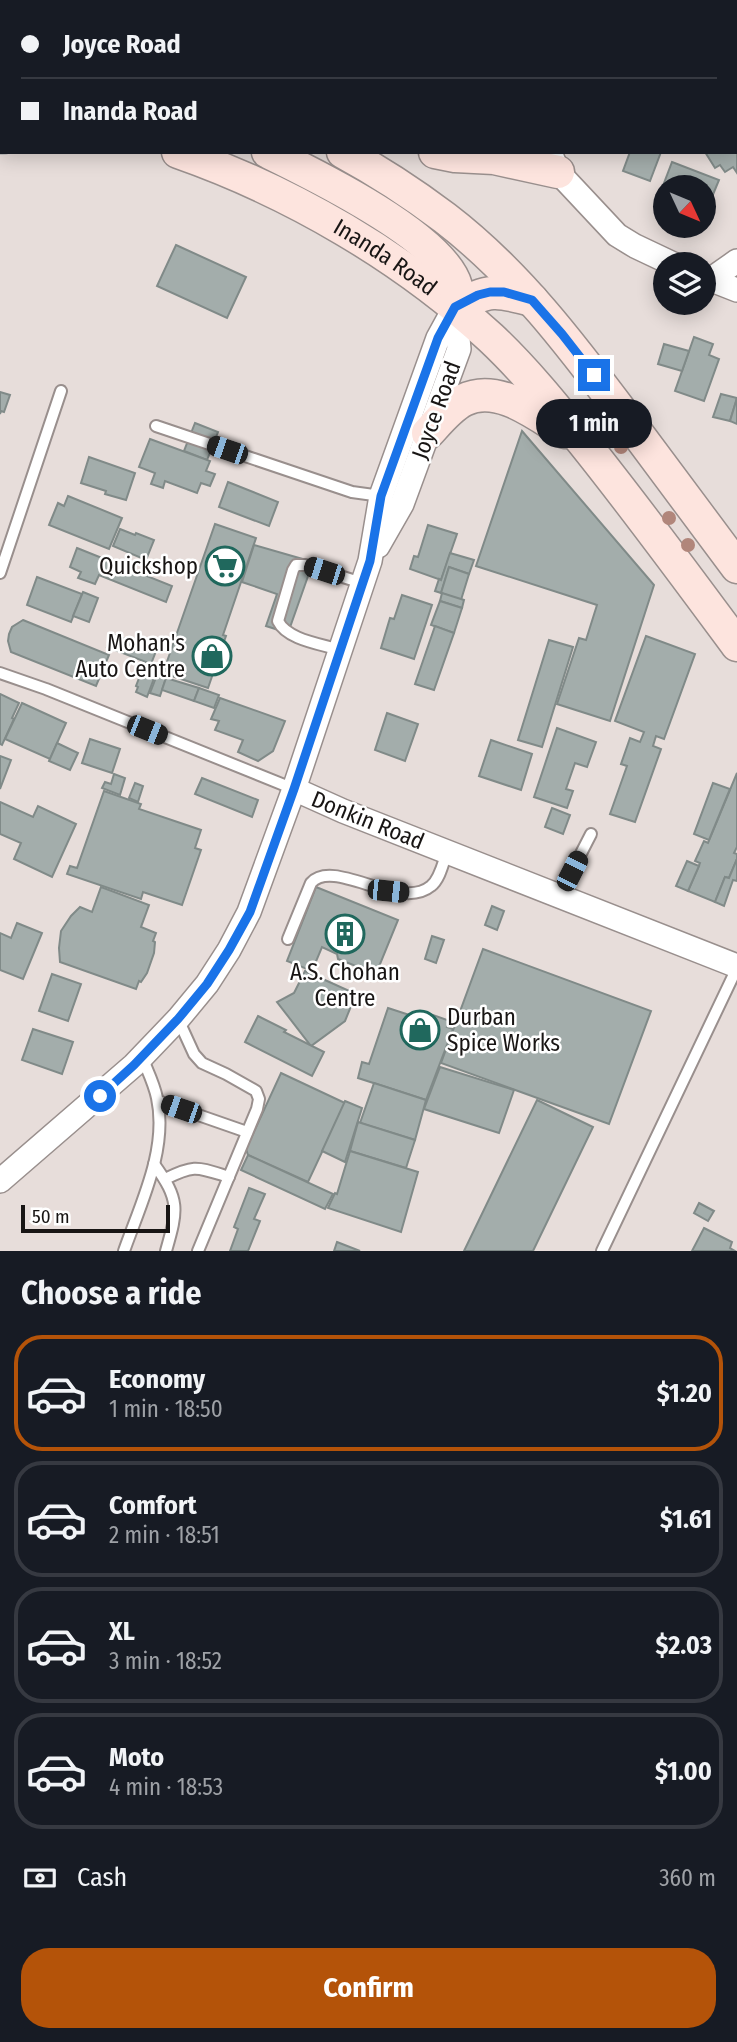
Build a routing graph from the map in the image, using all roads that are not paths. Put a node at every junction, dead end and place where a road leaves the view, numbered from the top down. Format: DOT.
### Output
graph roads {
  1 [pos="183,154"];
  2 [pos="272,154"];
  3 [pos="346,154"];
  4 [pos="445,154"];
  5 [pos="498,155"];
  6 [pos="554,162"];
  7 [pos="653,255"];
  8 [pos="737,261"];
  9 [pos="716,274"];
  10 [pos="716,282"];
  11 [pos="737,290"];
  12 [pos="532,300"];
  13 [pos="455,307"];
  14 [pos="61,391"];
  15 [pos="156,426"];
  16 [pos="428,433"];
  17 [pos="584,444"];
  18 [pos="381,496"];
  19 [pos="370,561"];
  20 [pos="737,566"];
  21 [pos="0,573"];
  22 [pos="362,583"];
  23 [pos="737,645"];
  24 [pos="340,650"];
  25 [pos="0,673"];
  26 [pos="294,789"];
  27 [pos="591,834"];
  28 [pos="447,852"];
  29 [pos="562,897"];
  30 [pos="288,939"];
  31 [pos="737,967"];
  32 [pos="178,1019"];
  33 [pos="142,1057"];
  34 [pos="158,1101"];
  35 [pos="247,1132"];
  36 [pos="154,1164"];
  37 [pos="229,1177"];
  38 [pos="164,1179"];
  39 [pos="0,1181"];
  40 [pos="124,1251"];
  41 [pos="166,1251"];
  42 [pos="198,1251"];
  43 [pos="601,1251"];
  1 -- 13 [label="main road, Inanda Road"];
  2 -- 13 [label="main road"];
  3 -- 12 [label="main road"];
  4 -- 5 [label="main road"];
  5 -- 6 [label="main road"];
  6 -- 7 [label="street"];
  8 -- 9 [label="street"];
  10 -- 11 [label="street"];
  12 -- 13 [label="main road"];
  12 -- 20 [label="main road"];
  13 -- 16 [label="street, Joyce Road"];
  13 -- 17 [label="main road, Inanda Road"];
  13 -- 18 [label="street, Joyce Road"];
  14 -- 21 [label="lane"];
  15 -- 18 [label="lane"];
  16 -- 17 [label="main road"];
  16 -- 19 [label="street, Joyce Road"];
  17 -- 23 [label="main road, Inanda Road"];
  18 -- 19 [label="street, Joyce Road"];
  19 -- 22 [label="street, Joyce Road"];
  22 -- 24 [label="street, Joyce Road"];
  22 -- 24 [label="lane"];
  24 -- 26 [label="street, Joyce Road"];
  25 -- 26 [label="lane, Donkin Road"];
  26 -- 28 [label="street, Donkin Road"];
  26 -- 32 [label="street, Joyce Road"];
  27 -- 29 [label="lane"];
  28 -- 29 [label="street, Donkin Road"];
  28 -- 30 [label="lane"];
  29 -- 31 [label="street, Donkin Road"];
  31 -- 43 [label="lane"];
  32 -- 33 [label="street, Joyce Road"];
  32 -- 35 [label="lane"];
  33 -- 34 [label="lane"];
  33 -- 39 [label="street, Joyce Road"];
  34 -- 35 [label="lane"];
  34 -- 36 [label="lane"];
  35 -- 37 [label="lane"];
  36 -- 38 [label="lane"];
  36 -- 40 [label="lane"];
  37 -- 38 [label="lane"];
  37 -- 42 [label="lane"];
  38 -- 41 [label="lane"];
}
